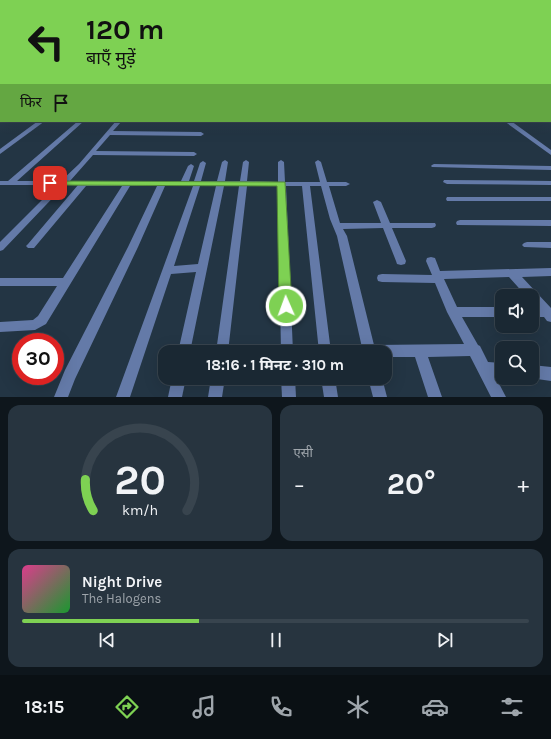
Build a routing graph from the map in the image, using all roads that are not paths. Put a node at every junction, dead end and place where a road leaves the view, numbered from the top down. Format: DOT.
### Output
graph roads {
  1 [pos="41,122"];
  2 [pos="80,122"];
  3 [pos="118,122"];
  4 [pos="508,122"];
  5 [pos="109,133"];
  6 [pos="201,134"];
  7 [pos="0,152"];
  8 [pos="551,153"];
  9 [pos="91,154"];
  10 [pos="194,154"];
  11 [pos="225,162"];
  12 [pos="246,162"];
  13 [pos="281,162"];
  14 [pos="318,162"];
  15 [pos="202,163"];
  16 [pos="191,166"];
  17 [pos="434,166"];
  18 [pos="551,168"];
  19 [pos="446,182"];
  20 [pos="0,183"];
  21 [pos="10,183"];
  22 [pos="162,183"];
  23 [pos="551,183"];
  24 [pos="62,184"];
  25 [pos="83,184"];
  26 [pos="127,184"];
  27 [pos="184,184"];
  28 [pos="197,184"];
  29 [pos="220,184"];
  30 [pos="245,184"];
  31 [pos="282,184"];
  32 [pos="306,184"];
  33 [pos="325,184"];
  34 [pos="346,184"];
  35 [pos="450,199"];
  36 [pos="551,199"];
  37 [pos="377,202"];
  38 [pos="460,223"];
  39 [pos="551,223"];
  40 [pos="386,225"];
  41 [pos="432,225"];
  42 [pos="338,226"];
  43 [pos="527,245"];
  44 [pos="551,245"];
  45 [pos="32,246"];
  46 [pos="0,248"];
  47 [pos="401,261"];
  48 [pos="431,261"];
  49 [pos="202,268"];
  50 [pos="168,270"];
  51 [pos="551,272"];
  52 [pos="512,273"];
  53 [pos="438,277"];
  54 [pos="382,278"];
  55 [pos="0,282"];
  56 [pos="65,282"];
  57 [pos="453,312"];
  58 [pos="495,312"];
  59 [pos="539,313"];
  60 [pos="549,314"];
  61 [pos="0,327"];
  62 [pos="186,345"];
  63 [pos="223,345"];
  64 [pos="288,345"];
  65 [pos="324,345"];
  66 [pos="367,345"];
  67 [pos="475,350"];
  68 [pos="420,351"];
  69 [pos="392,352"];
  70 [pos="485,369"];
  71 [pos="495,370"];
  72 [pos="539,373"];
  73 [pos="551,374"];
  74 [pos="178,385"];
  75 [pos="217,385"];
  76 [pos="288,385"];
  77 [pos="329,385"];
  78 [pos="377,385"];
  79 [pos="61,397"];
  80 [pos="123,397"];
  81 [pos="175,397"];
  82 [pos="216,397"];
  83 [pos="289,397"];
  84 [pos="331,397"];
  85 [pos="380,397"];
  86 [pos="435,397"];
  87 [pos="499,397"];
  1 -- 7 [label="street"];
  2 -- 21 [label="street"];
  3 -- 5 [label="street"];
  4 -- 8 [label="street"];
  5 -- 6 [label="street"];
  5 -- 9 [label="street"];
  9 -- 10 [label="street"];
  9 -- 24 [label="street"];
  11 -- 29 [label="street"];
  12 -- 30 [label="street"];
  13 -- 31 [label="street"];
  14 -- 33 [label="street"];
  15 -- 28 [label="street"];
  16 -- 27 [label="street"];
  17 -- 18 [label="street"];
  19 -- 23 [label="street"];
  20 -- 21 [label="street"];
  21 -- 24 [label="street"];
  22 -- 26 [label="street"];
  22 -- 27 [label="street"];
  22 -- 79 [label="street"];
  24 -- 25 [label="street"];
  24 -- 46 [label="street"];
  25 -- 26 [label="street"];
  25 -- 45 [label="street"];
  26 -- 56 [label="street"];
  27 -- 28 [label="street"];
  28 -- 29 [label="street"];
  28 -- 50 [label="street"];
  29 -- 30 [label="street"];
  29 -- 49 [label="street"];
  30 -- 31 [label="street"];
  30 -- 63 [label="street"];
  31 -- 32 [label="street"];
  31 -- 64 [label="street"];
  32 -- 33 [label="street"];
  32 -- 65 [label="street"];
  33 -- 34 [label="street"];
  33 -- 42 [label="street"];
  35 -- 36 [label="street"];
  37 -- 40 [label="street"];
  38 -- 39 [label="street"];
  40 -- 41 [label="street"];
  40 -- 42 [label="street"];
  40 -- 47 [label="street"];
  42 -- 66 [label="street"];
  43 -- 44 [label="street"];
  48 -- 53 [label="street"];
  49 -- 50 [label="street"];
  49 -- 62 [label="street"];
  50 -- 80 [label="street"];
  51 -- 52 [label="street"];
  52 -- 53 [label="street"];
  52 -- 60 [label="street"];
  53 -- 54 [label="street"];
  53 -- 57 [label="street"];
  55 -- 56 [label="street"];
  56 -- 61 [label="street"];
  57 -- 58 [label="street"];
  57 -- 67 [label="street"];
  59 -- 60 [label="street"];
  67 -- 68 [label="street"];
  67 -- 70 [label="street"];
  68 -- 69 [label="street"];
  68 -- 86 [label="street"];
  70 -- 71 [label="street"];
  70 -- 87 [label="street"];
  72 -- 73 [label="street"];
  74 -- 81 [label="street"];
  75 -- 82 [label="street"];
  76 -- 83 [label="street"];
  77 -- 84 [label="street"];
  78 -- 85 [label="street"];
}
